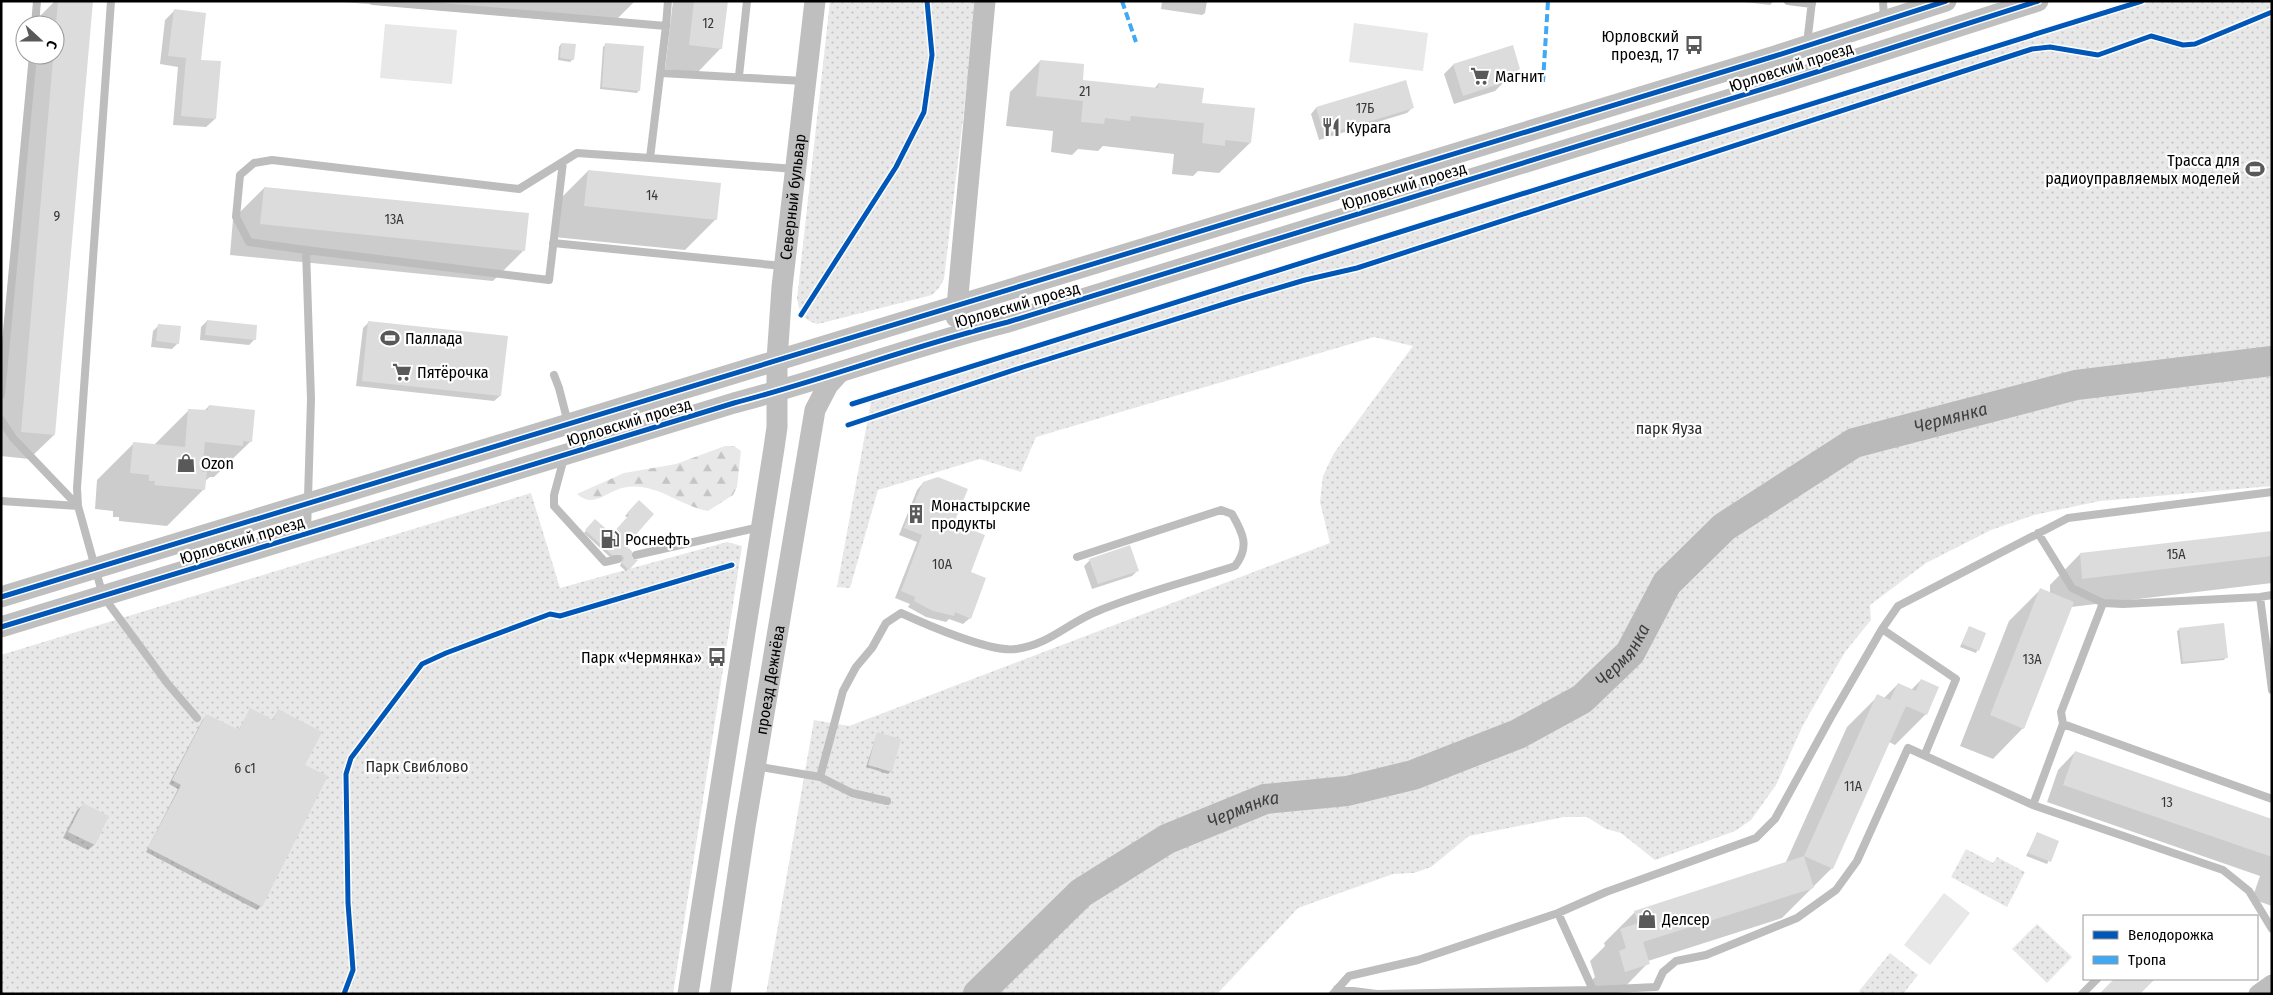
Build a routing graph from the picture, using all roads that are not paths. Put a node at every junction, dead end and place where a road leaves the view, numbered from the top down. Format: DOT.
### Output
graph roads {
  1 [pos="38,1"];
  2 [pos="112,1"];
  3 [pos="373,1"];
  4 [pos="668,1"];
  5 [pos="747,1"];
  6 [pos="816,1"];
  7 [pos="985,1"];
  8 [pos="1788,1"];
  9 [pos="1946,1"];
  10 [pos="2038,1"];
  11 [pos="1812,2"];
  12 [pos="1883,11"];
  13 [pos="36,15"];
  14 [pos="666,26"];
  15 [pos="1807,46"];
  16 [pos="31,65"];
  17 [pos="661,73"];
  18 [pos="739,76"];
  19 [pos="806,81"];
  20 [pos="650,158"];
  21 [pos="563,162"];
  22 [pos="797,170"];
  23 [pos="553,243"];
  24 [pos="306,250"];
  25 [pos="784,266"];
  26 [pos="957,304"];
  27 [pos="955,335"];
  28 [pos="777,360"];
  29 [pos="554,374"];
  30 [pos="838,374"];
  31 [pos="776,392"];
  32 [pos="1,395"];
  33 [pos="1,420"];
  34 [pos="568,424"];
  35 [pos="565,454"];
  36 [pos="2272,492"];
  37 [pos="1,501"];
  38 [pos="308,504"];
  39 [pos="78,506"];
  40 [pos="762,526"];
  41 [pos="307,533"];
  42 [pos="2038,533"];
  43 [pos="636,555"];
  44 [pos="1077,557"];
  45 [pos="618,559"];
  46 [pos="95,568"];
  47 [pos="2272,595"];
  48 [pos="103,596"];
  49 [pos="1,597"];
  50 [pos="2260,597"];
  51 [pos="2103,603"];
  52 [pos="1,627"];
  53 [pos="1882,629"];
  54 [pos="2272,690"];
  55 [pos="197,718"];
  56 [pos="2063,724"];
  57 [pos="1925,754"];
  58 [pos="755,766"];
  59 [pos="820,777"];
  60 [pos="2272,799"];
  61 [pos="887,801"];
  62 [pos="2033,805"];
  63 [pos="1558,913"];
  64 [pos="2272,929"];
  65 [pos="2096,980"];
  66 [pos="2272,984"];
  67 [pos="1656,990"];
  68 [pos="1335,992"];
  69 [pos="1592,992"];
  70 [pos="688,994"];
  71 [pos="720,994"];
  72 [pos="2082,994"];
  73 [pos="2258,994"];
  1 -- 13 [label="lane"];
  2 -- 39 [label="lane"];
  3 -- 14 [label="lane"];
  4 -- 14 [label="lane"];
  5 -- 18 [label="lane"];
  6 -- 19 [label="main road, Северный бульвар"];
  7 -- 26 [label="main road"];
  8 -- 11 [label="lane"];
  9 -- 12 [label="main road, Юрловский проезд"];
  10 -- 27 [label="main road, Юрловский проезд"];
  11 -- 15 [label="lane"];
  12 -- 15 [label="main road, Юрловский проезд"];
  14 -- 17 [label="lane"];
  15 -- 26 [label="main road, Юрловский проезд"];
  16 -- 32 [label="lane"];
  17 -- 18 [label="lane"];
  17 -- 20 [label="lane"];
  18 -- 19 [label="lane"];
  19 -- 22 [label="main road, Северный бульвар"];
  20 -- 21 [label="lane"];
  20 -- 22 [label="lane"];
  21 -- 23 [label="lane"];
  21 -- 24 [label="lane"];
  22 -- 25 [label="main road, Северный бульвар"];
  23 -- 24 [label="lane"];
  23 -- 25 [label="lane"];
  24 -- 38 [label="lane"];
  25 -- 28 [label="main road, Северный бульвар"];
  26 -- 27 [label="main road, Юрловский проезд"];
  26 -- 28 [label="main road, Юрловский проезд"];
  27 -- 30 [label="main road, Юрловский проезд"];
  28 -- 31 [label="main road, Северный бульвар"];
  28 -- 34 [label="main road, Юрловский проезд"];
  29 -- 34 [label="lane"];
  30 -- 31 [label="main road, Юрловский проезд"];
  30 -- 58 [label="main road, проезд Дежнёва"];
  31 -- 35 [label="main road, Юрловский проезд"];
  31 -- 40 [label="main road, проезд Дежнёва"];
  33 -- 39 [label="lane"];
  34 -- 38 [label="main road, Юрловский проезд"];
  35 -- 41 [label="main road, Юрловский проезд"];
  35 -- 45 [label="lane"];
  36 -- 42 [label="lane"];
  37 -- 39 [label="lane"];
  38 -- 41 [label="lane"];
  38 -- 46 [label="main road, Юрловский проезд"];
  39 -- 46 [label="lane"];
  40 -- 43 [label="lane"];
  40 -- 70 [label="main road, проезд Дежнёва"];
  41 -- 48 [label="main road, Юрловский проезд"];
  42 -- 51 [label="lane"];
  42 -- 53 [label="lane"];
  44 -- 59 [label="lane"];
  46 -- 48 [label="lane"];
  46 -- 49 [label="main road, Юрловский проезд"];
  47 -- 50 [label="lane"];
  48 -- 52 [label="main road, Юрловский проезд"];
  48 -- 55 [label="lane"];
  50 -- 51 [label="lane"];
  50 -- 54 [label="lane"];
  51 -- 56 [label="lane"];
  53 -- 57 [label="lane"];
  53 -- 63 [label="lane"];
  56 -- 60 [label="lane"];
  56 -- 62 [label="lane"];
  57 -- 62 [label="lane"];
  57 -- 67 [label="lane"];
  58 -- 59 [label="lane"];
  58 -- 71 [label="main road, проезд Дежнёва"];
  59 -- 61 [label="lane"];
  62 -- 64 [label="lane"];
  63 -- 68 [label="lane"];
  63 -- 69 [label="lane"];
  65 -- 72 [label="lane"];
  66 -- 73 [label="street"];
  67 -- 69 [label="lane"];
  68 -- 69 [label="lane"];
}
